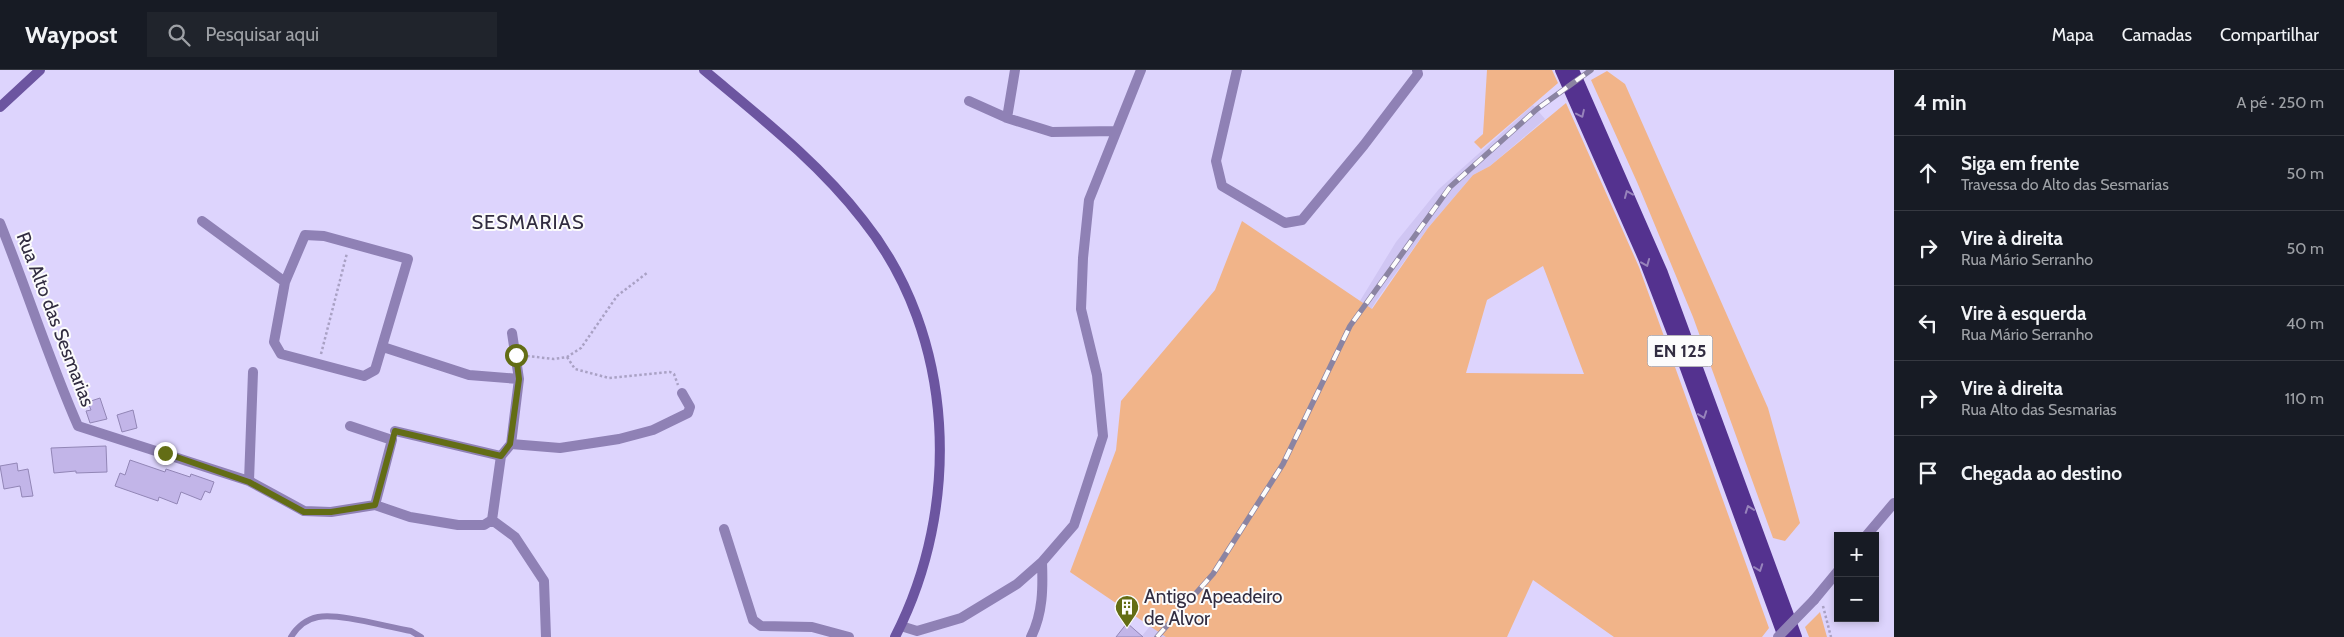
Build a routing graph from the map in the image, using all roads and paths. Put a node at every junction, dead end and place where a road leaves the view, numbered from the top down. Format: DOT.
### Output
graph roads {
  1 [pos="40,70"];
  2 [pos="704,70"];
  3 [pos="1015,70"];
  4 [pos="1141,70"];
  5 [pos="1237,70"];
  6 [pos="1416,70"];
  7 [pos="1561,70"];
  8 [pos="1573,70"];
  9 [pos="969,102"];
  10 [pos="0,107"];
  11 [pos="1007,118"];
  12 [pos="1116,131"];
  13 [pos="202,221"];
  14 [pos="0,223"];
  15 [pos="350,242"];
  16 [pos="648,273"];
  17 [pos="285,282"];
  18 [pos="512,333"];
  19 [pos="382,348"];
  20 [pos="516,355"];
  21 [pos="567,357"];
  22 [pos="318,364"];
  23 [pos="253,372"];
  24 [pos="519,379"];
  25 [pos="682,393"];
  26 [pos="350,426"];
  27 [pos="395,431"];
  28 [pos="510,444"];
  29 [pos="501,456"];
  30 [pos="249,482"];
  31 [pos="1894,502"];
  32 [pos="375,505"];
  33 [pos="492,520"];
  34 [pos="724,529"];
  35 [pos="1869,532"];
  36 [pos="1042,562"];
  37 [pos="1834,575"];
  38 [pos="1817,596"];
  39 [pos="900,626"];
  40 [pos="291,637"];
  41 [pos="421,637"];
  42 [pos="546,637"];
  43 [pos="849,637"];
  44 [pos="895,637"];
  45 [pos="1031,637"];
  46 [pos="1778,637"];
  47 [pos="1784,637"];
  48 [pos="1796,637"];
  49 [pos="1831,637"];
  1 -- 10 [label="main road"];
  2 -- 39 [label="main road"];
  3 -- 11 [label="street"];
  4 -- 12 [label="street"];
  5 -- 6 [label="street"];
  7 -- 47 [label="main road, EN 125, one-way"];
  48 -- 8 [label="main road, EN 125, one-way"];
  9 -- 11 [label="street"];
  11 -- 12 [label="street"];
  12 -- 36 [label="street"];
  13 -- 17 [label="street"];
  14 -- 30 [label="street, Rua Alto das Sesmarias"];
  15 -- 17 [label="street"];
  15 -- 19 [label="street"];
  15 -- 22 [label="path"];
  16 -- 21 [label="path"];
  17 -- 22 [label="street"];
  18 -- 20 [label="street"];
  19 -- 22 [label="street"];
  19 -- 24 [label="street"];
  20 -- 21 [label="path"];
  20 -- 24 [label="street"];
  21 -- 25 [label="path"];
  23 -- 30 [label="street"];
  24 -- 28 [label="street"];
  25 -- 28 [label="street"];
  26 -- 27 [label="street"];
  27 -- 29 [label="street"];
  27 -- 32 [label="street"];
  28 -- 29 [label="street"];
  29 -- 33 [label="street"];
  30 -- 32 [label="street, Rua Alto das Sesmarias"];
  31 -- 35 [label="street"];
  32 -- 33 [label="street, Rua Alto das Sesmarias"];
  33 -- 42 [label="street"];
  34 -- 43 [label="street"];
  36 -- 39 [label="street"];
  36 -- 45 [label="street"];
  37 -- 38 [label="street"];
  38 -- 46 [label="street, bridge"];
  38 -- 49 [label="path"];
  39 -- 44 [label="main road"];
  40 -- 41 [label="lane"];
}
